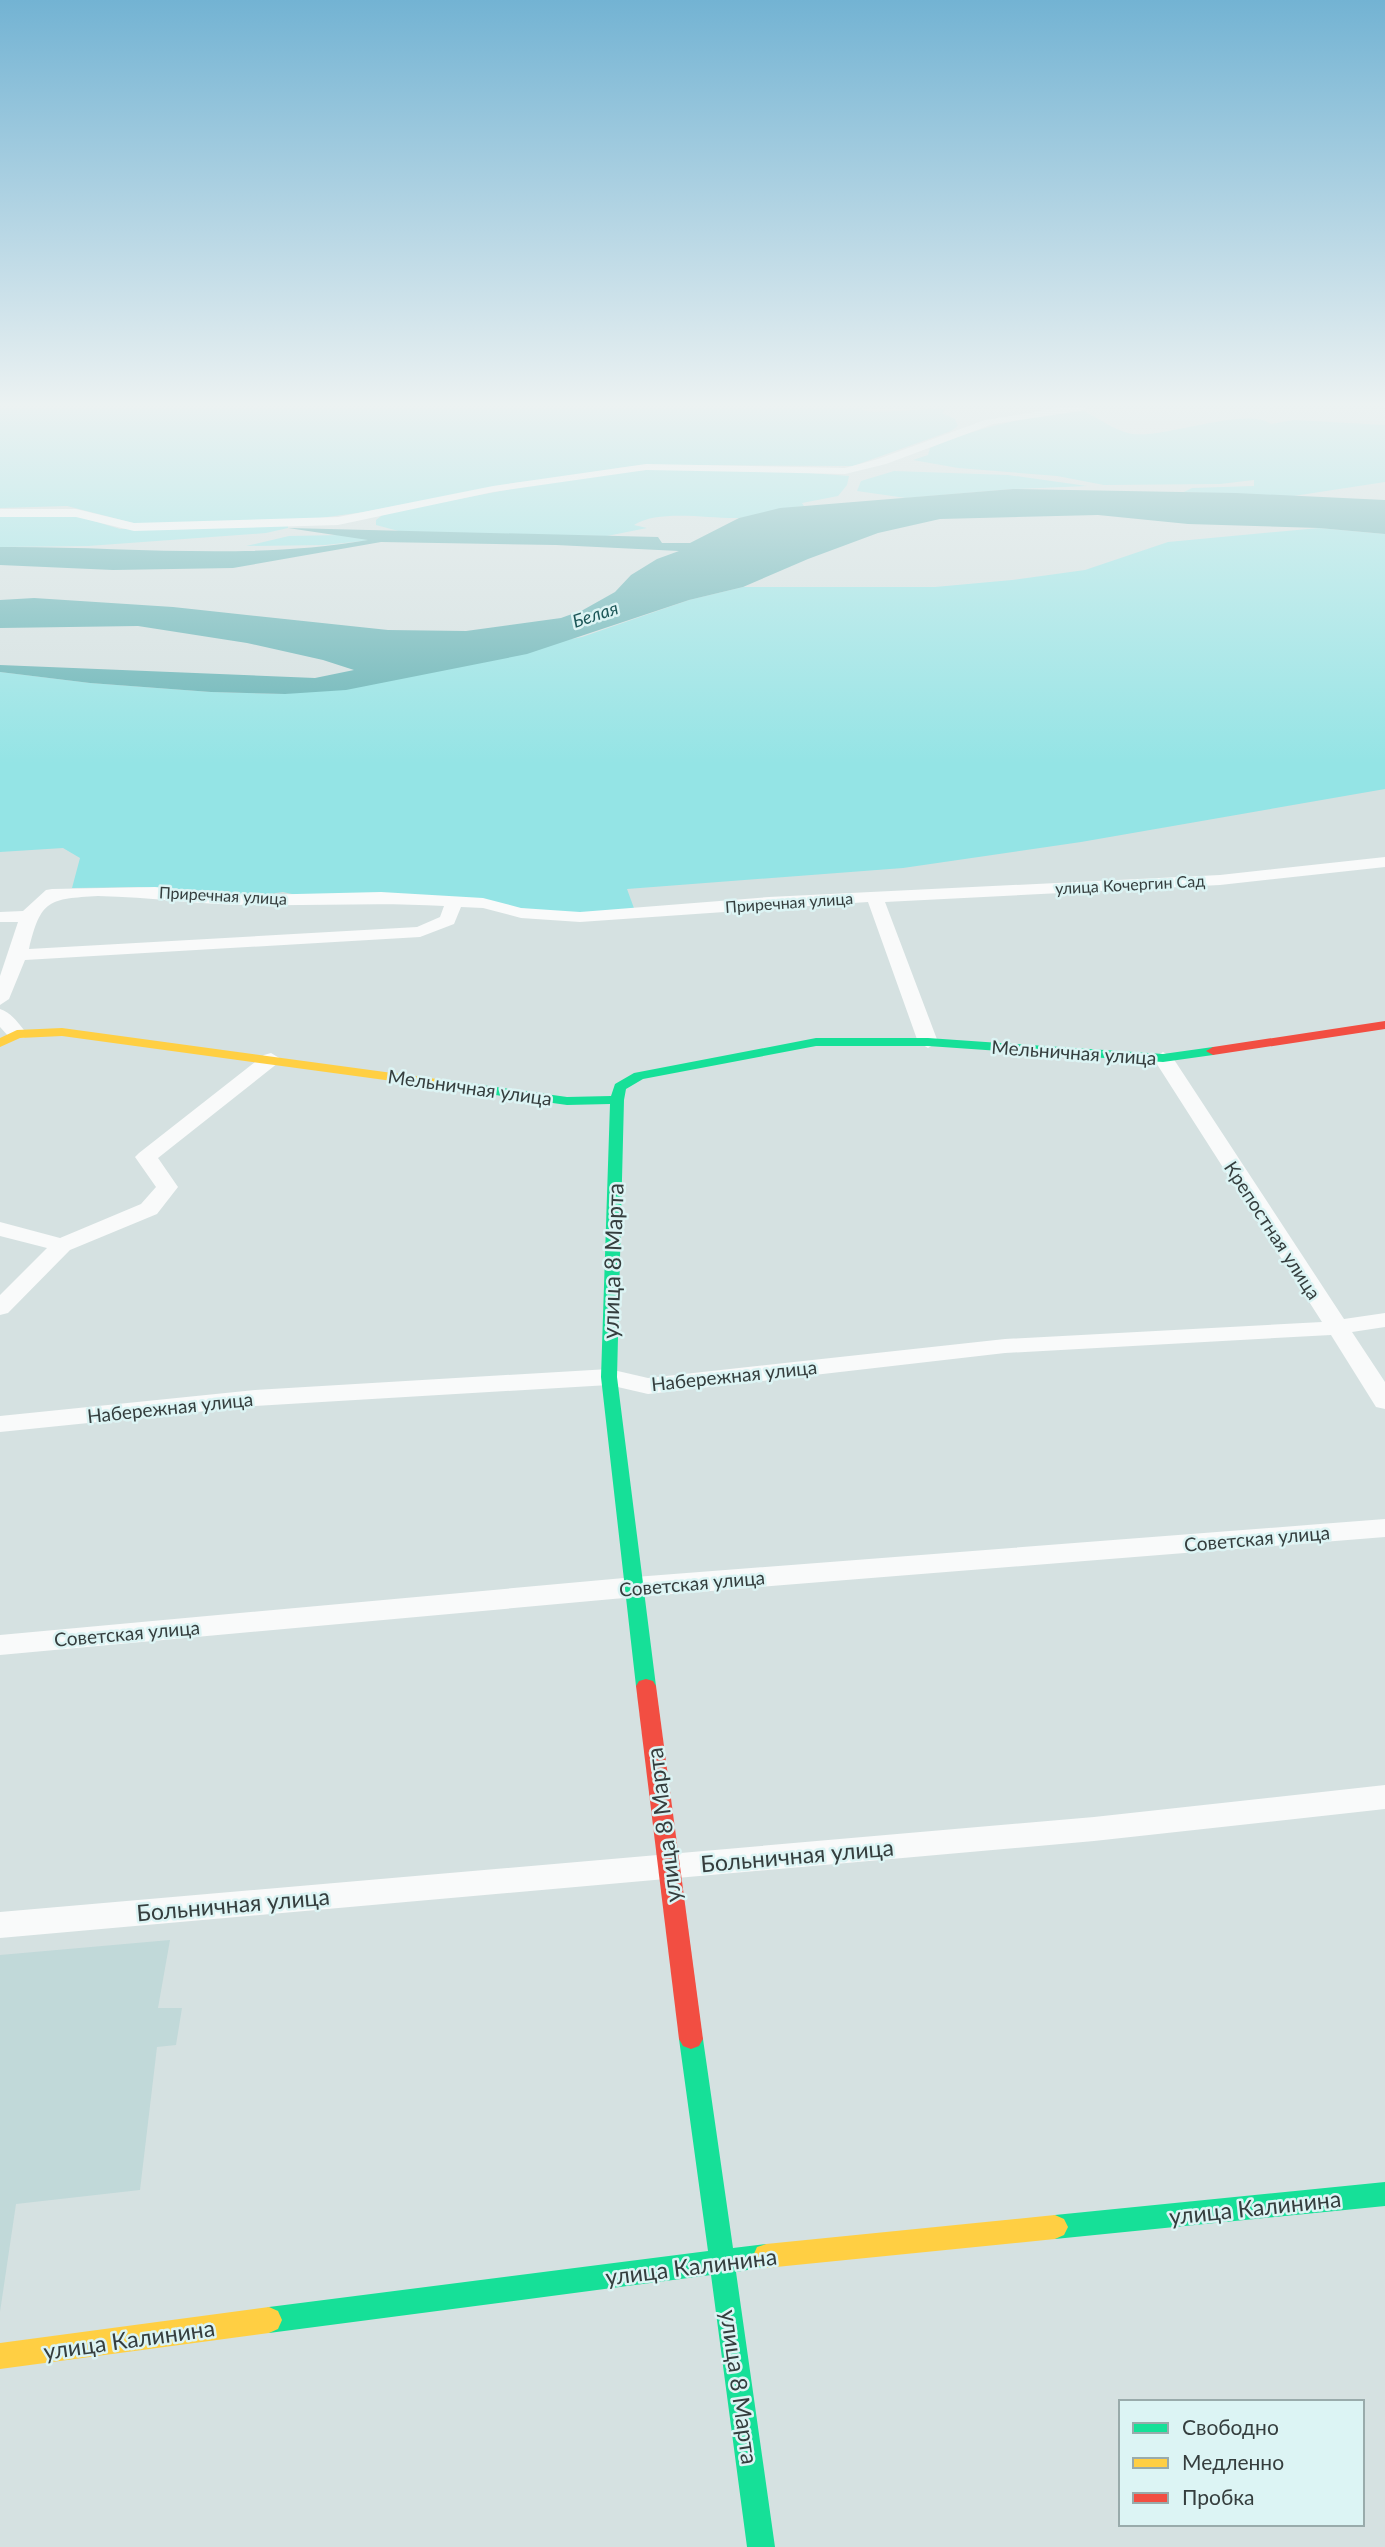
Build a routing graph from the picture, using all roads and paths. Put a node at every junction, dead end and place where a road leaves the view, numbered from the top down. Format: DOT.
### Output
graph roads {
  1 [pos="1385,862"];
  2 [pos="875,897"];
  3 [pos="454,903"];
  4 [pos="28,916"];
  5 [pos="0,917"];
  6 [pos="18,955"];
  7 [pos="0,999"];
  8 [pos="0,1015"];
  9 [pos="1385,1025"];
  10 [pos="8,1038"];
  11 [pos="928,1042"];
  12 [pos="1163,1058"];
  13 [pos="271,1059"];
  14 [pos="617,1100"];
  15 [pos="0,1229"];
  16 [pos="62,1245"];
  17 [pos="0,1308"];
  18 [pos="1385,1320"];
  19 [pos="1335,1328"];
  20 [pos="609,1377"];
  21 [pos="1385,1401"];
  22 [pos="0,1424"];
  23 [pos="1385,1528"];
  24 [pos="635,1587"];
  25 [pos="0,1645"];
  26 [pos="1385,1797"];
  27 [pos="667,1866"];
  28 [pos="0,1925"];
  29 [pos="1385,2194"];
  30 [pos="723,2260"];
  31 [pos="0,2356"];
  32 [pos="761,2547"];
  1 -- 2 [label="street, улица Кочергин Сад"];
  2 -- 3 [label="street, Приречная улица"];
  2 -- 11 [label="street"];
  3 -- 4 [label="street, Приречная улица"];
  3 -- 6 [label="street"];
  4 -- 5 [label="street"];
  4 -- 6 [label="street"];
  6 -- 7 [label="street"];
  8 -- 10 [label="street"];
  9 -- 12 [label="street, Мельничная улица"];
  10 -- 13 [label="street, Мельничная улица"];
  11 -- 12 [label="street, Мельничная улица"];
  11 -- 14 [label="street, Мельничная улица"];
  12 -- 19 [label="street, Крепостная улица"];
  13 -- 14 [label="street, Мельничная улица"];
  13 -- 16 [label="street"];
  14 -- 20 [label="street, улица 8 Марта"];
  15 -- 16 [label="street"];
  16 -- 17 [label="street"];
  18 -- 19 [label="street, Набережная улица"];
  19 -- 20 [label="street, Набережная улица"];
  19 -- 21 [label="street, Крепостная улица"];
  20 -- 22 [label="street, Набережная улица"];
  20 -- 24 [label="street, улица 8 Марта"];
  23 -- 24 [label="street, Советская улица"];
  24 -- 25 [label="street, Советская улица"];
  24 -- 27 [label="street, улица 8 Марта"];
  26 -- 27 [label="street, Больничная улица"];
  27 -- 28 [label="street, Больничная улица"];
  27 -- 30 [label="street, улица 8 Марта"];
  29 -- 30 [label="street, улица Калинина"];
  30 -- 31 [label="street, улица Калинина"];
  30 -- 32 [label="street, улица 8 Марта"];
}
